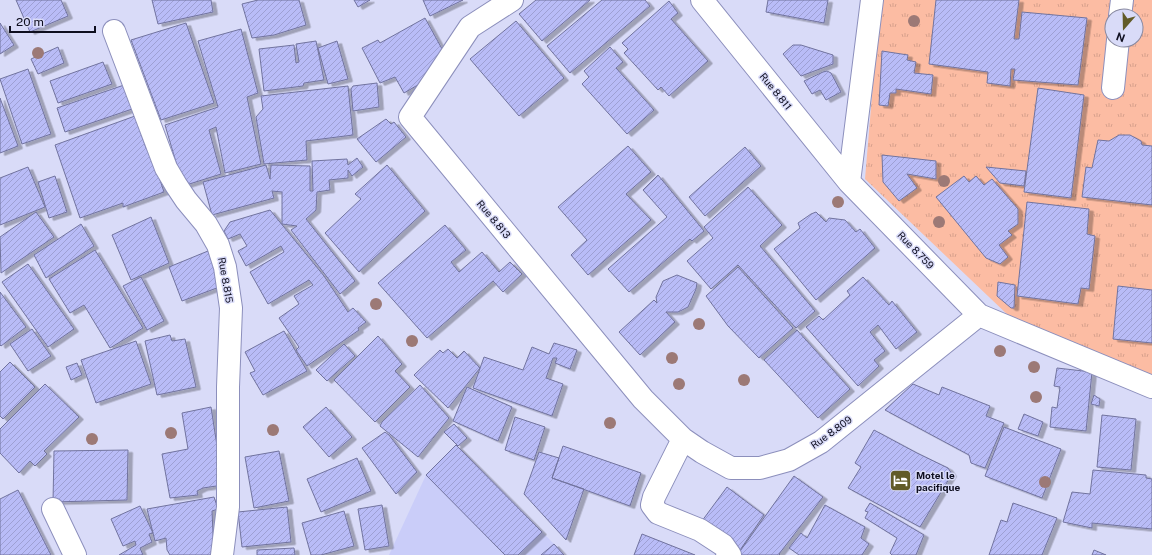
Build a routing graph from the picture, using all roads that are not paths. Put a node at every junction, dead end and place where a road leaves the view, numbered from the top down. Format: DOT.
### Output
graph roads {
  1 [pos="512,0"];
  2 [pos="702,0"];
  3 [pos="872,0"];
  4 [pos="114,31"];
  5 [pos="1117,48"];
  6 [pos="1113,88"];
  7 [pos="849,182"];
  8 [pos="980,315"];
  9 [pos="1152,387"];
  10 [pos="683,439"];
  11 [pos="53,509"];
  12 [pos="75,555"];
  13 [pos="222,555"];
  14 [pos="730,555"];
  1 -- 10 [label="street, Rue 8.813"];
  2 -- 7 [label="street, Rue 8.811"];
  3 -- 7 [label="street"];
  4 -- 13 [label="street, Rue 8.815"];
  5 -- 6 [label="street"];
  7 -- 8 [label="street, Rue 8.759"];
  8 -- 9 [label="street, Rue 8.759"];
  8 -- 10 [label="street, Rue 8.809"];
  10 -- 14 [label="street"];
  11 -- 12 [label="street"];
}
